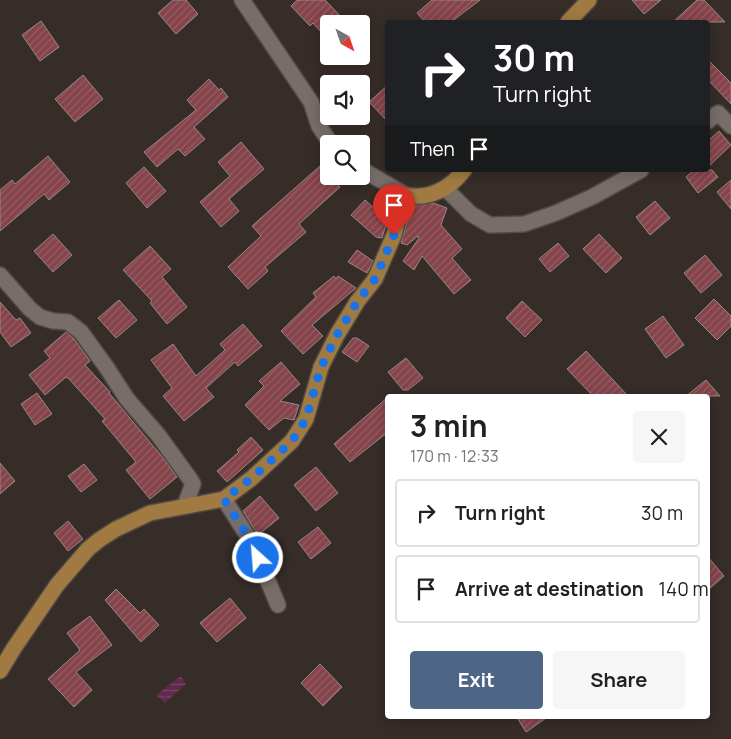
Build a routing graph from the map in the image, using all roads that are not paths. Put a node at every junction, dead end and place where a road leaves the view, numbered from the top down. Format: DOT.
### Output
graph roads {
  1 [pos="242,0"];
  2 [pos="589,0"];
  3 [pos="570,20"];
  4 [pos="710,119"];
  5 [pos="731,126"];
  6 [pos="325,135"];
  7 [pos="463,172"];
  8 [pos="637,172"];
  9 [pos="370,173"];
  10 [pos="445,188"];
  11 [pos="406,195"];
  12 [pos="0,275"];
  13 [pos="224,499"];
  14 [pos="185,505"];
  15 [pos="278,605"];
  16 [pos="0,672"];
  1 -- 6 [label="street"];
  2 -- 3 [label="main road"];
  4 -- 5 [label="street"];
  7 -- 10 [label="main road"];
  8 -- 10 [label="street"];
  9 -- 11 [label="street"];
  10 -- 11 [label="main road"];
  11 -- 13 [label="main road"];
  12 -- 14 [label="street"];
  13 -- 14 [label="main road"];
  13 -- 15 [label="street"];
  14 -- 16 [label="main road"];
}
